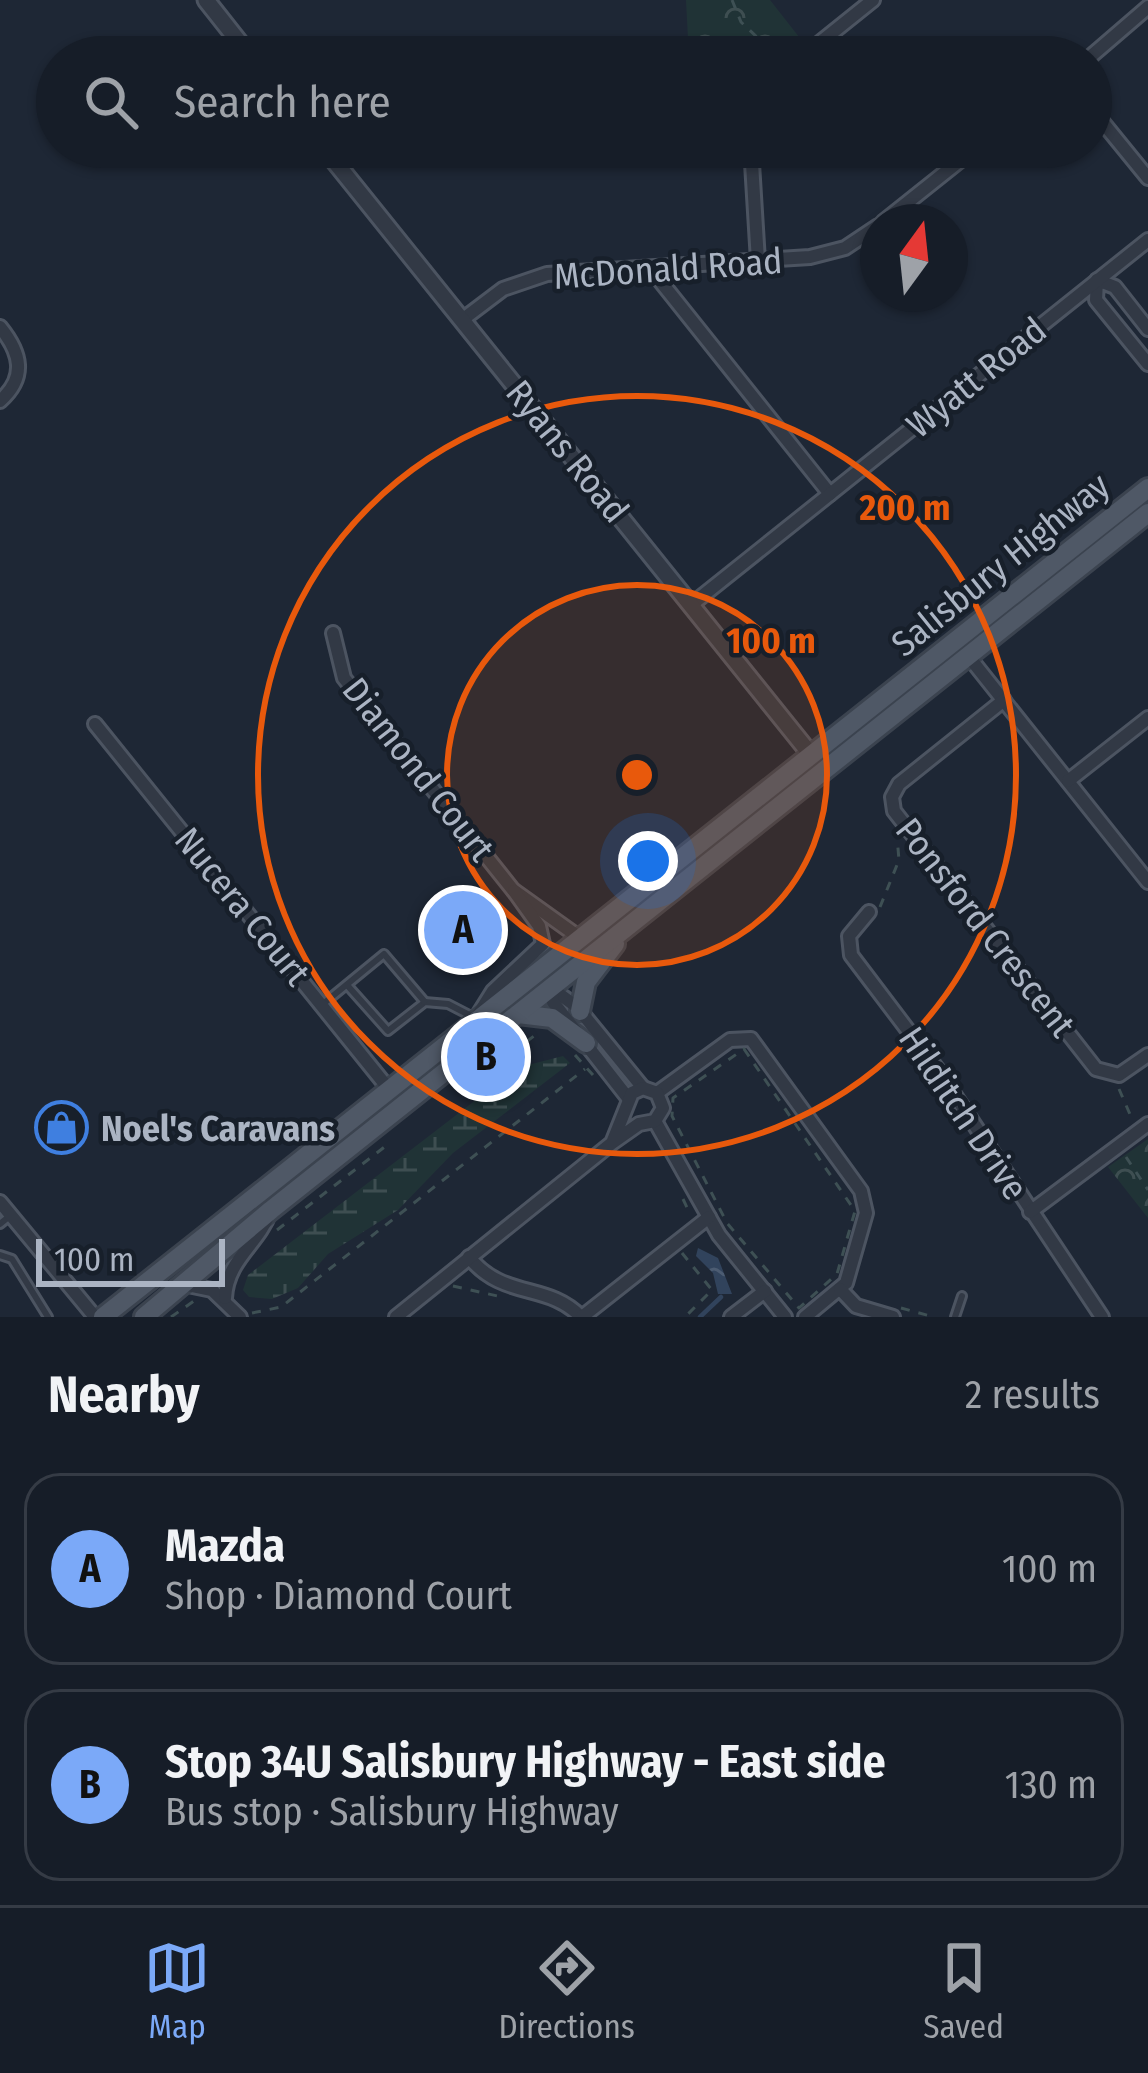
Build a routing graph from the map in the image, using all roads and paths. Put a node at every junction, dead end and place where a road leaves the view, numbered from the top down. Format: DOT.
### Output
graph roads {
  1 [pos="206,0"];
  2 [pos="732,0"];
  3 [pos="873,0"];
  4 [pos="1148,7"];
  5 [pos="234,36"];
  6 [pos="756,36"];
  7 [pos="828,36"];
  8 [pos="1112,38"];
  9 [pos="1112,134"];
  10 [pos="342,168"];
  11 [pos="752,168"];
  12 [pos="951,168"];
  13 [pos="1148,178"];
  14 [pos="905,204"];
  15 [pos="860,236"];
  16 [pos="1148,240"];
  17 [pos="758,261"];
  18 [pos="657,267"];
  19 [pos="1097,280"];
  20 [pos="462,320"];
  21 [pos="0,327"];
  22 [pos="1148,328"];
  23 [pos="1148,364"];
  24 [pos="0,401"];
  25 [pos="1148,488"];
  26 [pos="830,494"];
  27 [pos="1148,513"];
  28 [pos="691,605"];
  29 [pos="333,633"];
  30 [pos="962,649"];
  31 [pos="1004,700"];
  32 [pos="1148,718"];
  33 [pos="95,724"];
  34 [pos="818,765"];
  35 [pos="1068,781"];
  36 [pos="907,827"];
  37 [pos="1148,882"];
  38 [pos="513,890"];
  39 [pos="869,912"];
  40 [pos="625,930"];
  41 [pos="580,938"];
  42 [pos="560,954"];
  43 [pos="347,985"];
  44 [pos="551,988"];
  45 [pos="424,1003"];
  46 [pos="323,1004"];
  47 [pos="580,1011"];
  48 [pos="518,1014"];
  49 [pos="476,1019"];
  50 [pos="546,1033"];
  51 [pos="586,1043"];
  52 [pos="566,1044"];
  53 [pos="439,1048"];
  54 [pos="498,1048"];
  55 [pos="1148,1055"];
  56 [pos="586,1067"];
  57 [pos="1111,1075"];
  58 [pos="598,1079"];
  59 [pos="388,1088"];
  60 [pos="650,1091"];
  61 [pos="628,1103"];
  62 [pos="655,1121"];
  63 [pos="639,1124"];
  64 [pos="1148,1124"];
  65 [pos="387,1144"];
  66 [pos="612,1144"];
  67 [pos="1118,1148"];
  68 [pos="675,1183"];
  69 [pos="1148,1190"];
  70 [pos="0,1202"];
  71 [pos="271,1210"];
  72 [pos="1030,1212"];
  73 [pos="690,1214"];
  74 [pos="709,1216"];
  75 [pos="5,1220"];
  76 [pos="271,1235"];
  77 [pos="226,1247"];
  78 [pos="681,1251"];
  79 [pos="0,1255"];
  80 [pos="469,1257"];
  81 [pos="183,1284"];
  82 [pos="840,1289"];
  83 [pos="764,1291"];
  84 [pos="204,1295"];
  85 [pos="441,1296"];
  86 [pos="962,1296"];
  87 [pos="225,1298"];
  88 [pos="506,1298"];
  89 [pos="806,1301"];
  90 [pos="281,1307"];
  91 [pos="247,1313"];
  92 [pos="694,1314"];
  93 [pos="48,1317"];
  94 [pos="99,1317"];
  95 [pos="122,1317"];
  96 [pos="144,1317"];
  97 [pos="171,1317"];
  98 [pos="278,1317"];
  99 [pos="396,1317"];
  100 [pos="582,1317"];
  101 [pos="685,1317"];
  102 [pos="731,1317"];
  103 [pos="785,1317"];
  104 [pos="805,1317"];
  105 [pos="893,1317"];
  106 [pos="955,1317"];
  107 [pos="1102,1317"];
  1 -- 5 [label="street"];
  2 -- 6 [label="path"];
  3 -- 7 [label="street"];
  4 -- 8 [label="street"];
  9 -- 13 [label="street"];
  10 -- 20 [label="street, Ryans Road"];
  11 -- 17 [label="street"];
  12 -- 14 [label="street, McDonald Road"];
  15 -- 17 [label="street, McDonald Road"];
  16 -- 19 [label="street, Wyatt Road"];
  17 -- 18 [label="street, McDonald Road"];
  18 -- 20 [label="street, McDonald Road"];
  18 -- 26 [label="street"];
  19 -- 22 [label="street"];
  19 -- 23 [label="street"];
  19 -- 26 [label="street, Wyatt Road"];
  20 -- 28 [label="street, Ryans Road"];
  21 -- 24 [label="street"];
  25 -- 30 [label="main road, Salisbury Highway"];
  26 -- 28 [label="street, Wyatt Road"];
  27 -- 30 [label="main road, Salisbury Highway"];
  28 -- 34 [label="street, Ryans Road"];
  29 -- 38 [label="street, Diamond Court"];
  30 -- 31 [label="street"];
  30 -- 34 [label="main road, Salisbury Highway"];
  31 -- 35 [label="street"];
  31 -- 36 [label="street, Ponsford Crescent"];
  32 -- 35 [label="street"];
  33 -- 46 [label="street, Nucera Court"];
  34 -- 40 [label="main road, Salisbury Highway"];
  34 -- 41 [label="main road, Salisbury Highway"];
  35 -- 37 [label="street"];
  36 -- 39 [label="path"];
  36 -- 57 [label="street, Ponsford Crescent"];
  38 -- 41 [label="street, Diamond Court"];
  38 -- 49 [label="street"];
  39 -- 72 [label="street, Hilditch Drive"];
  40 -- 44 [label="main road, Salisbury Highway"];
  40 -- 47 [label="main road"];
  41 -- 42 [label="main road, Salisbury Highway"];
  42 -- 44 [label="main road"];
  42 -- 49 [label="main road, Salisbury Highway"];
  43 -- 45 [label="lane"];
  43 -- 45 [label="lane"];
  43 -- 46 [label="lane"];
  44 -- 47 [label="street"];
  44 -- 48 [label="main road, Salisbury Highway"];
  44 -- 51 [label="street"];
  44 -- 53 [label="main road"];
  45 -- 49 [label="lane"];
  46 -- 59 [label="street, Nucera Court"];
  47 -- 60 [label="street"];
  48 -- 51 [label="main road"];
  48 -- 71 [label="main road, Salisbury Highway"];
  49 -- 53 [label="main road, Salisbury Highway"];
  50 -- 54 [label="path"];
  51 -- 61 [label="street"];
  52 -- 56 [label="path"];
  53 -- 59 [label="main road, Salisbury Highway"];
  55 -- 57 [label="street"];
  56 -- 58 [label="path"];
  56 -- 90 [label="path"];
  57 -- 67 [label="path"];
  59 -- 94 [label="main road, Salisbury Highway"];
  60 -- 61 [label="street"];
  60 -- 62 [label="street"];
  60 -- 82 [label="street"];
  61 -- 63 [label="street"];
  61 -- 66 [label="street"];
  62 -- 63 [label="street"];
  62 -- 74 [label="street"];
  63 -- 66 [label="street"];
  64 -- 67 [label="street"];
  65 -- 76 [label="path"];
  66 -- 80 [label="street"];
  67 -- 69 [label="path"];
  67 -- 72 [label="street"];
  68 -- 73 [label="path"];
  70 -- 75 [label="street"];
  71 -- 77 [label="main road, Salisbury Highway"];
  71 -- 87 [label="street"];
  72 -- 107 [label="street, Hilditch Drive"];
  74 -- 83 [label="street"];
  74 -- 100 [label="street"];
  75 -- 94 [label="street"];
  77 -- 81 [label="main road, Salisbury Highway"];
  77 -- 95 [label="main road"];
  78 -- 92 [label="path"];
  79 -- 93 [label="lane"];
  80 -- 99 [label="street"];
  80 -- 100 [label="street"];
  81 -- 87 [label="street"];
  81 -- 96 [label="main road, Salisbury Highway"];
  82 -- 104 [label="street"];
  82 -- 105 [label="street"];
  83 -- 102 [label="street"];
  83 -- 103 [label="street"];
  84 -- 97 [label="path"];
  85 -- 88 [label="path"];
  86 -- 106 [label="lane"];
  87 -- 91 [label="street"];
  89 -- 89 [label="path"];
  90 -- 91 [label="path"];
  90 -- 98 [label="path"];
  92 -- 101 [label="path"];
}
